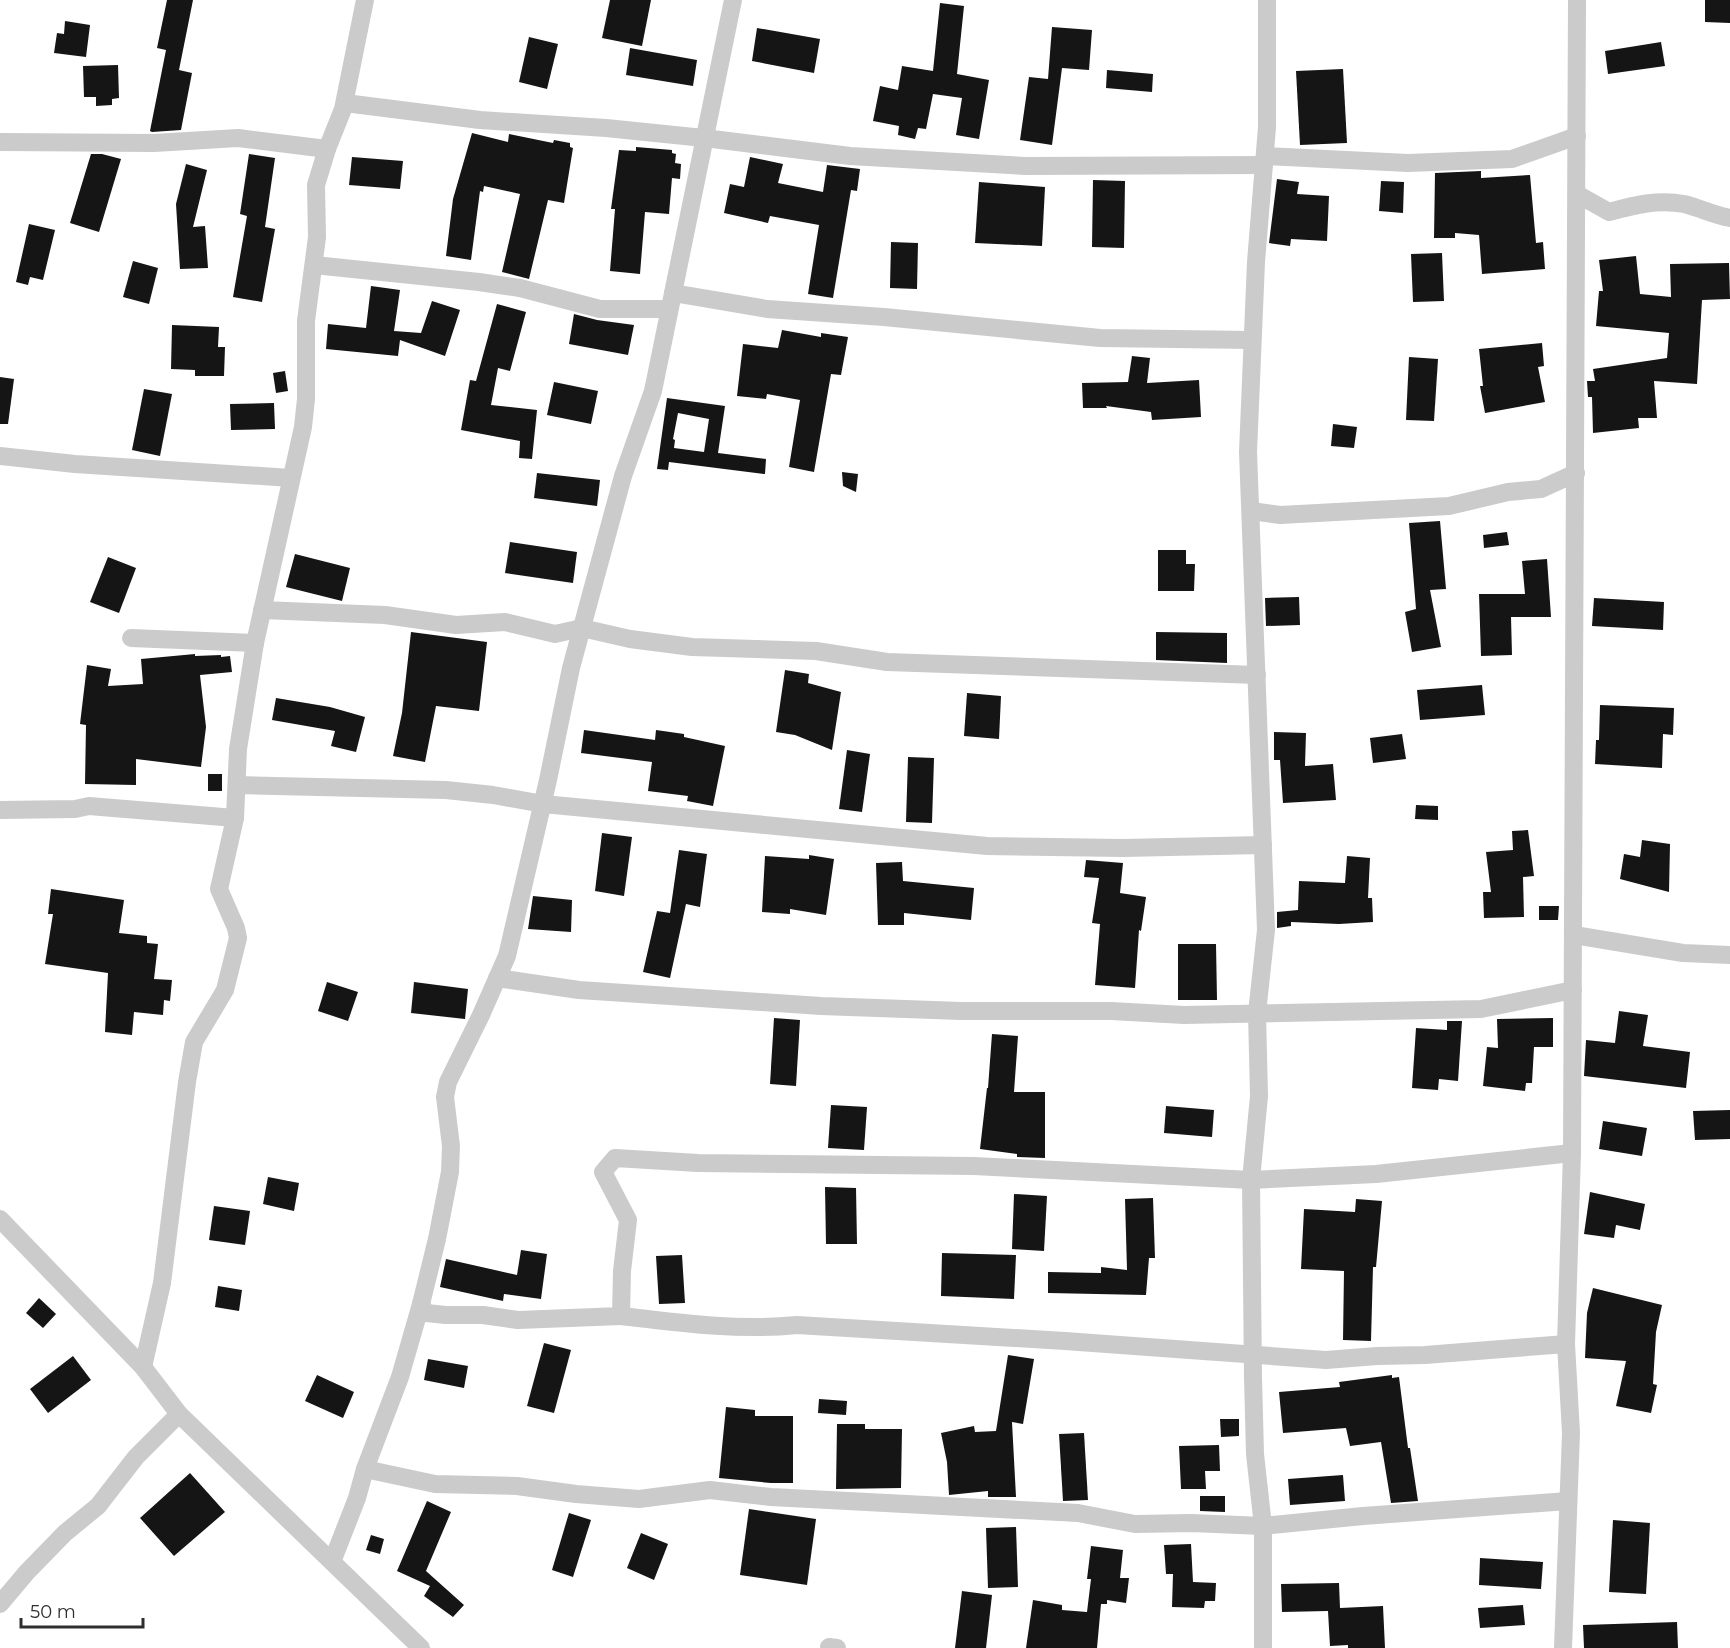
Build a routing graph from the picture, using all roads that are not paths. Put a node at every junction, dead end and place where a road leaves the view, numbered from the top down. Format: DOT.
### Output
graph roads {
  1 [pos="365,0"];
  2 [pos="733,0"];
  3 [pos="1266,0"];
  4 [pos="1577,0"];
  5 [pos="345,103"];
  6 [pos="1577,136"];
  7 [pos="704,138"];
  8 [pos="0,142"];
  9 [pos="327,149"];
  10 [pos="1264,161"];
  11 [pos="1576,194"];
  12 [pos="1730,218"];
  13 [pos="314,265"];
  14 [pos="671,301"];
  15 [pos="1252,340"];
  16 [pos="0,456"];
  17 [pos="1576,473"];
  18 [pos="291,478"];
  19 [pos="1251,510"];
  20 [pos="262,610"];
  21 [pos="582,628"];
  22 [pos="131,638"];
  23 [pos="255,643"];
  24 [pos="1257,675"];
  25 [pos="237,785"];
  26 [pos="543,804"];
  27 [pos="0,810"];
  28 [pos="235,818"];
  29 [pos="1263,845"];
  30 [pos="1574,935"];
  31 [pos="1730,956"];
  32 [pos="497,978"];
  33 [pos="1573,990"];
  34 [pos="1257,1013"];
  35 [pos="1572,1153"];
  36 [pos="1251,1180"];
  37 [pos="0,1219"];
  38 [pos="421,1304"];
  39 [pos="621,1316"];
  40 [pos="1566,1344"];
  41 [pos="1252,1355"];
  42 [pos="143,1367"];
  43 [pos="179,1414"];
  44 [pos="365,1469"];
  45 [pos="1568,1501"];
  46 [pos="1263,1526"];
  47 [pos="332,1562"];
  48 [pos="0,1604"];
  49 [pos="417,1646"];
  50 [pos="1263,1648"];
  51 [pos="1563,1648"];
  1 -- 5 [label="street"];
  2 -- 7 [label="street"];
  3 -- 10 [label="street"];
  4 -- 6 [label="street"];
  5 -- 7 [label="street"];
  5 -- 9 [label="street"];
  6 -- 10 [label="street"];
  6 -- 11 [label="street"];
  7 -- 10 [label="street"];
  7 -- 14 [label="street"];
  8 -- 9 [label="street"];
  9 -- 13 [label="street"];
  10 -- 15 [label="street"];
  11 -- 12 [label="street"];
  11 -- 17 [label="street"];
  13 -- 14 [label="street"];
  13 -- 18 [label="street"];
  14 -- 15 [label="street"];
  14 -- 21 [label="street"];
  15 -- 19 [label="street"];
  16 -- 18 [label="street"];
  17 -- 19 [label="street"];
  17 -- 30 [label="street"];
  18 -- 20 [label="street"];
  19 -- 24 [label="street"];
  20 -- 21 [label="street"];
  20 -- 23 [label="street"];
  21 -- 24 [label="street"];
  21 -- 26 [label="street"];
  22 -- 23 [label="street"];
  23 -- 25 [label="street"];
  24 -- 29 [label="street"];
  25 -- 26 [label="street"];
  25 -- 28 [label="street"];
  26 -- 29 [label="street"];
  26 -- 32 [label="street"];
  27 -- 28 [label="street"];
  28 -- 42 [label="street"];
  29 -- 34 [label="street"];
  30 -- 31 [label="street"];
  30 -- 33 [label="street"];
  32 -- 34 [label="street"];
  32 -- 38 [label="street"];
  33 -- 34 [label="street"];
  33 -- 35 [label="street"];
  34 -- 36 [label="street"];
  35 -- 36 [label="street"];
  35 -- 40 [label="street"];
  36 -- 39 [label="street"];
  36 -- 41 [label="street"];
  37 -- 42 [label="street"];
  38 -- 39 [label="street"];
  38 -- 44 [label="street"];
  39 -- 41 [label="street"];
  40 -- 41 [label="street"];
  40 -- 45 [label="street"];
  41 -- 46 [label="street"];
  42 -- 43 [label="street"];
  43 -- 47 [label="street"];
  43 -- 48 [label="street"];
  44 -- 46 [label="street"];
  44 -- 47 [label="street"];
  45 -- 46 [label="street"];
  45 -- 51 [label="street"];
  46 -- 50 [label="street"];
  47 -- 49 [label="street"];
}
